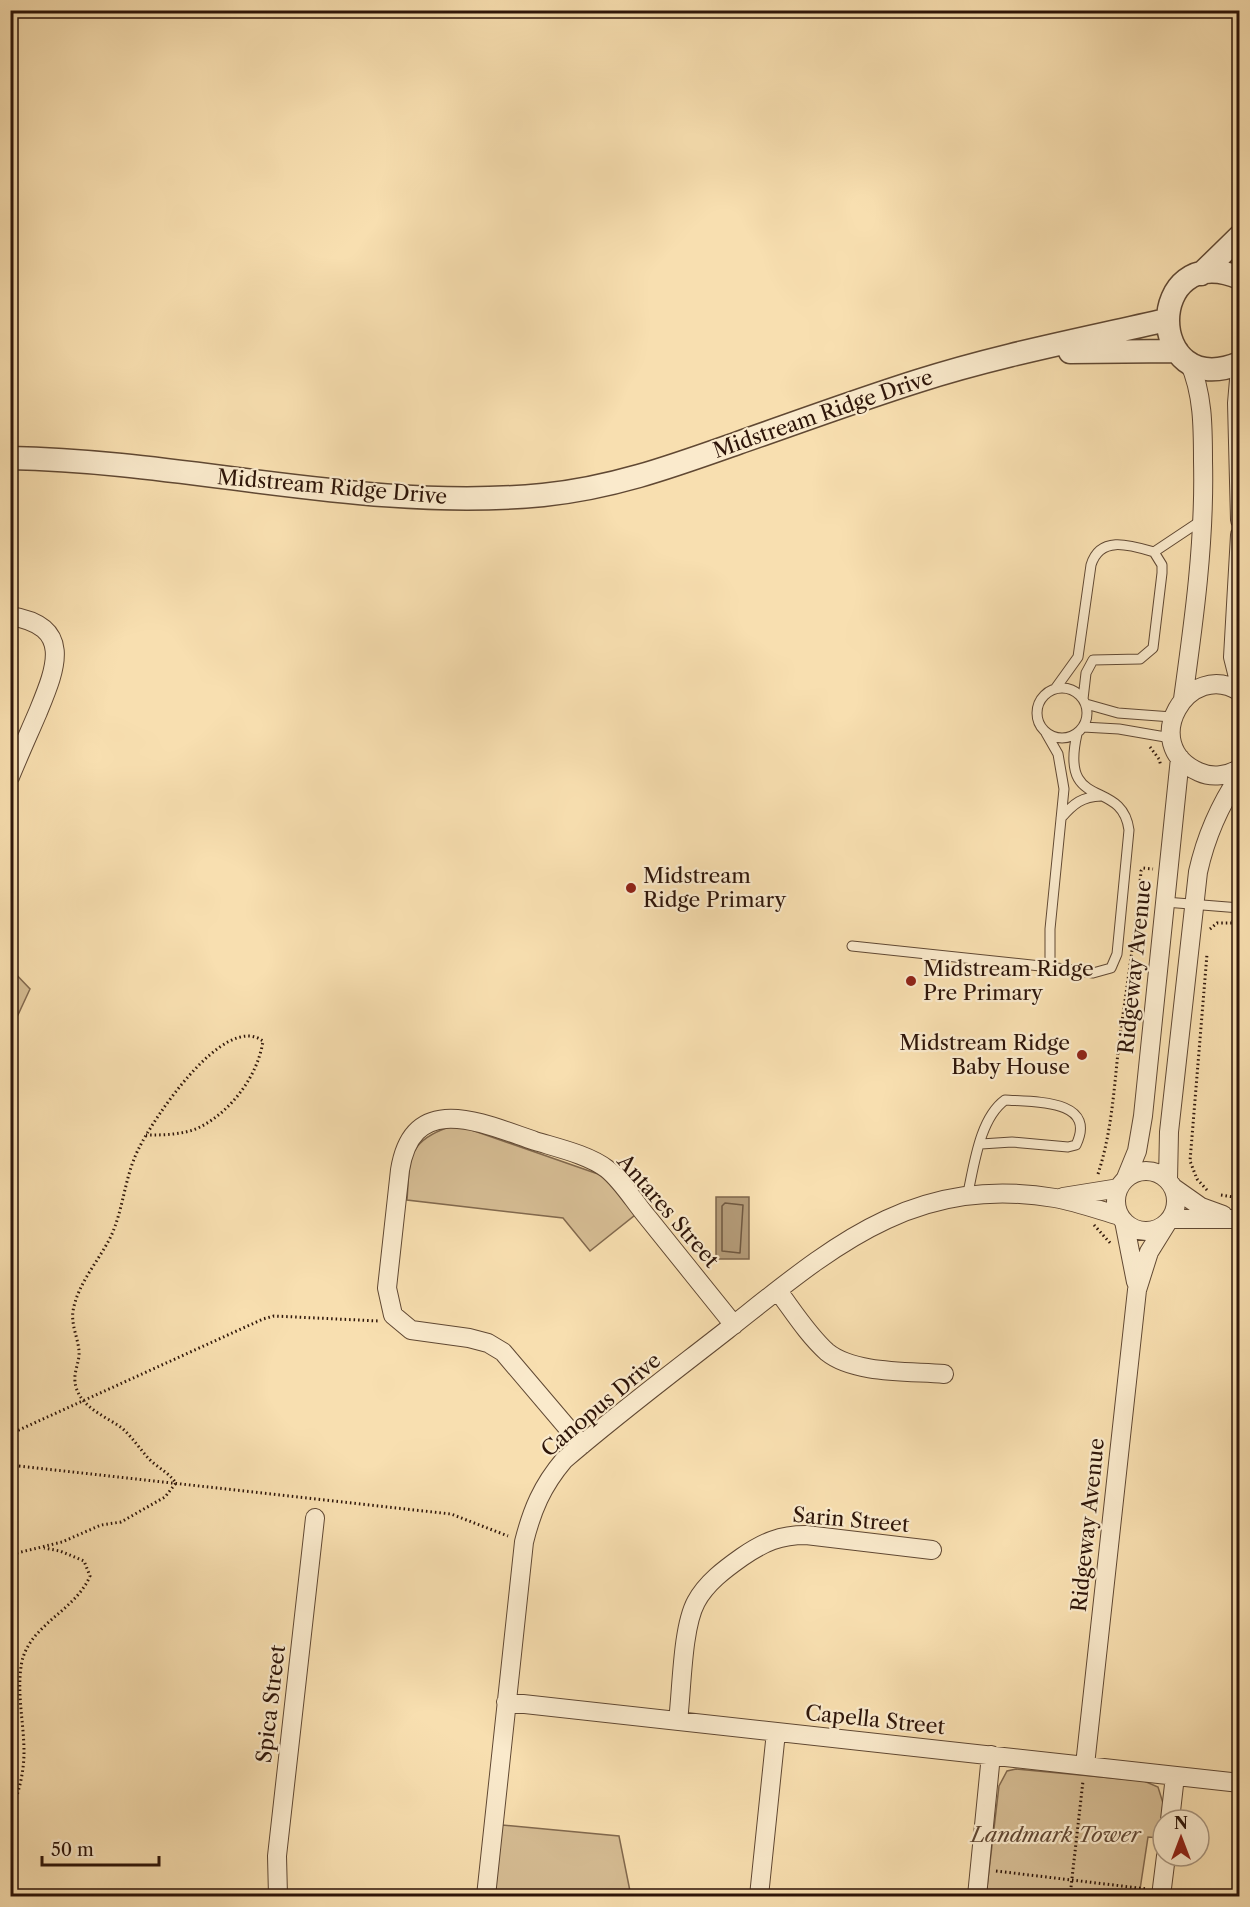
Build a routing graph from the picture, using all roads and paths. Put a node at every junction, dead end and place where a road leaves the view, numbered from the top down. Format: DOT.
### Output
graph roads {
  1 [pos="1239,236"];
  2 [pos="1201,273"];
  3 [pos="1239,278"];
  4 [pos="1166,320"];
  5 [pos="1029,353"];
  6 [pos="1183,356"];
  7 [pos="1239,363"];
  8 [pos="1239,368"];
  9 [pos="10,458"];
  10 [pos="1204,519"];
  11 [pos="1239,520"];
  12 [pos="1239,535"];
  13 [pos="1154,552"];
  14 [pos="10,616"];
  15 [pos="1239,685"];
  16 [pos="1055,689"];
  17 [pos="1239,692"];
  18 [pos="1183,699"];
  19 [pos="1085,701"];
  20 [pos="1172,717"];
  21 [pos="1080,731"];
  22 [pos="1046,733"];
  23 [pos="1171,738"];
  24 [pos="1148,746"];
  25 [pos="1180,758"];
  26 [pos="1239,768"];
  27 [pos="1163,774"];
  28 [pos="1239,775"];
  29 [pos="10,777"];
  30 [pos="1101,796"];
  31 [pos="1061,818"];
  32 [pos="1167,870"];
  33 [pos="1165,902"];
  34 [pos="1193,905"];
  35 [pos="1237,908"];
  36 [pos="1209,934"];
  37 [pos="1208,945"];
  38 [pos="852,946"];
  39 [pos="1050,967"];
  40 [pos="146,1135"];
  41 [pos="981,1144"];
  42 [pos="1097,1177"];
  43 [pos="1122,1183"];
  44 [pos="1171,1184"];
  45 [pos="967,1197"];
  46 [pos="1056,1198"];
  47 [pos="1239,1198"];
  48 [pos="1235,1218"];
  49 [pos="1122,1219"];
  50 [pos="1168,1221"];
  51 [pos="1094,1225"];
  52 [pos="1134,1271"];
  53 [pos="1137,1290"];
  54 [pos="778,1291"];
  55 [pos="399,1322"];
  56 [pos="734,1325"];
  57 [pos="944,1374"];
  58 [pos="81,1400"];
  59 [pos="10,1434"];
  60 [pos="582,1444"];
  61 [pos="10,1465"];
  62 [pos="176,1483"];
  63 [pos="315,1518"];
  64 [pos="524,1542"];
  65 [pos="41,1547"];
  66 [pos="932,1550"];
  67 [pos="10,1559"];
  68 [pos="506,1702"];
  69 [pos="678,1721"];
  70 [pos="777,1732"];
  71 [pos="991,1755"];
  72 [pos="1085,1765"];
  73 [pos="1175,1776"];
  74 [pos="1239,1783"];
  75 [pos="1171,1808"];
  76 [pos="10,1815"];
  77 [pos="1164,1868"];
  78 [pos="980,1869"];
  79 [pos="1072,1880"];
  80 [pos="1161,1894"];
  81 [pos="278,1896"];
  82 [pos="486,1896"];
  83 [pos="759,1896"];
  84 [pos="977,1896"];
  85 [pos="1070,1896"];
  1 -- 2 [label="street"];
  2 -- 3 [label="street"];
  2 -- 4 [label="street"];
  4 -- 5 [label="street, Midstream Ridge Drive"];
  4 -- 6 [label="street"];
  5 -- 6 [label="street, Midstream Ridge Drive"];
  5 -- 9 [label="street, Midstream Ridge Drive"];
  6 -- 7 [label="street, Midstream Ridge Drive"];
  6 -- 10 [label="street"];
  8 -- 11 [label="street"];
  10 -- 13 [label="lane"];
  10 -- 18 [label="street"];
  12 -- 15 [label="street"];
  13 -- 16 [label="lane"];
  13 -- 19 [label="lane"];
  14 -- 29 [label="street"];
  16 -- 19 [label="lane"];
  16 -- 22 [label="lane"];
  17 -- 18 [label="street"];
  18 -- 20 [label="street"];
  19 -- 20 [label="lane"];
  19 -- 21 [label="lane"];
  20 -- 23 [label="street"];
  21 -- 22 [label="lane"];
  21 -- 23 [label="lane"];
  21 -- 30 [label="lane"];
  22 -- 31 [label="lane"];
  23 -- 25 [label="street"];
  24 -- 27 [label="path"];
  25 -- 26 [label="street"];
  25 -- 32 [label="street, Ridgeway Avenue"];
  28 -- 34 [label="street"];
  30 -- 31 [label="lane"];
  30 -- 39 [label="lane"];
  31 -- 39 [label="lane"];
  32 -- 33 [label="street, Ridgeway Avenue"];
  32 -- 42 [label="path"];
  33 -- 34 [label="lane"];
  33 -- 43 [label="street, Ridgeway Avenue"];
  34 -- 35 [label="lane"];
  34 -- 44 [label="street"];
  35 -- 36 [label="path"];
  37 -- 47 [label="path"];
  38 -- 39 [label="lane"];
  40 -- 40 [label="path"];
  40 -- 58 [label="path"];
  41 -- 41 [label="lane"];
  41 -- 45 [label="lane"];
  43 -- 44 [label="street"];
  43 -- 46 [label="street, Canopus Drive"];
  43 -- 49 [label="street"];
  44 -- 48 [label="street"];
  44 -- 50 [label="street"];
  45 -- 46 [label="street, Canopus Drive"];
  45 -- 54 [label="street, Canopus Drive"];
  46 -- 49 [label="street, Canopus Drive"];
  48 -- 50 [label="street"];
  49 -- 50 [label="street"];
  49 -- 52 [label="street, Ridgeway Avenue"];
  50 -- 53 [label="street, Ridgeway Avenue"];
  51 -- 52 [label="path"];
  52 -- 53 [label="street, Ridgeway Avenue"];
  53 -- 72 [label="street, Ridgeway Avenue"];
  54 -- 56 [label="street, Canopus Drive"];
  54 -- 57 [label="street"];
  55 -- 56 [label="street, Antares Street"];
  55 -- 58 [label="path"];
  55 -- 60 [label="street"];
  56 -- 60 [label="street, Canopus Drive"];
  58 -- 59 [label="path"];
  58 -- 62 [label="path"];
  60 -- 64 [label="street, Canopus Drive"];
  61 -- 62 [label="path"];
  62 -- 64 [label="path"];
  62 -- 65 [label="path"];
  63 -- 81 [label="street, Spica Street"];
  64 -- 68 [label="street, Canopus Drive"];
  65 -- 67 [label="path"];
  65 -- 76 [label="path"];
  66 -- 69 [label="street, Sarin Street"];
  68 -- 69 [label="street, Capella Street"];
  68 -- 82 [label="street, Canopus Drive"];
  69 -- 70 [label="street, Capella Street"];
  70 -- 71 [label="street, Capella Street"];
  70 -- 83 [label="street"];
  71 -- 72 [label="street, Capella Street"];
  71 -- 78 [label="street"];
  72 -- 73 [label="street, Capella Street"];
  72 -- 79 [label="path"];
  73 -- 74 [label="street, Capella Street"];
  73 -- 75 [label="street"];
  77 -- 80 [label="street"];
  78 -- 79 [label="path"];
  78 -- 84 [label="street"];
  79 -- 80 [label="path"];
  79 -- 85 [label="path"];
}
